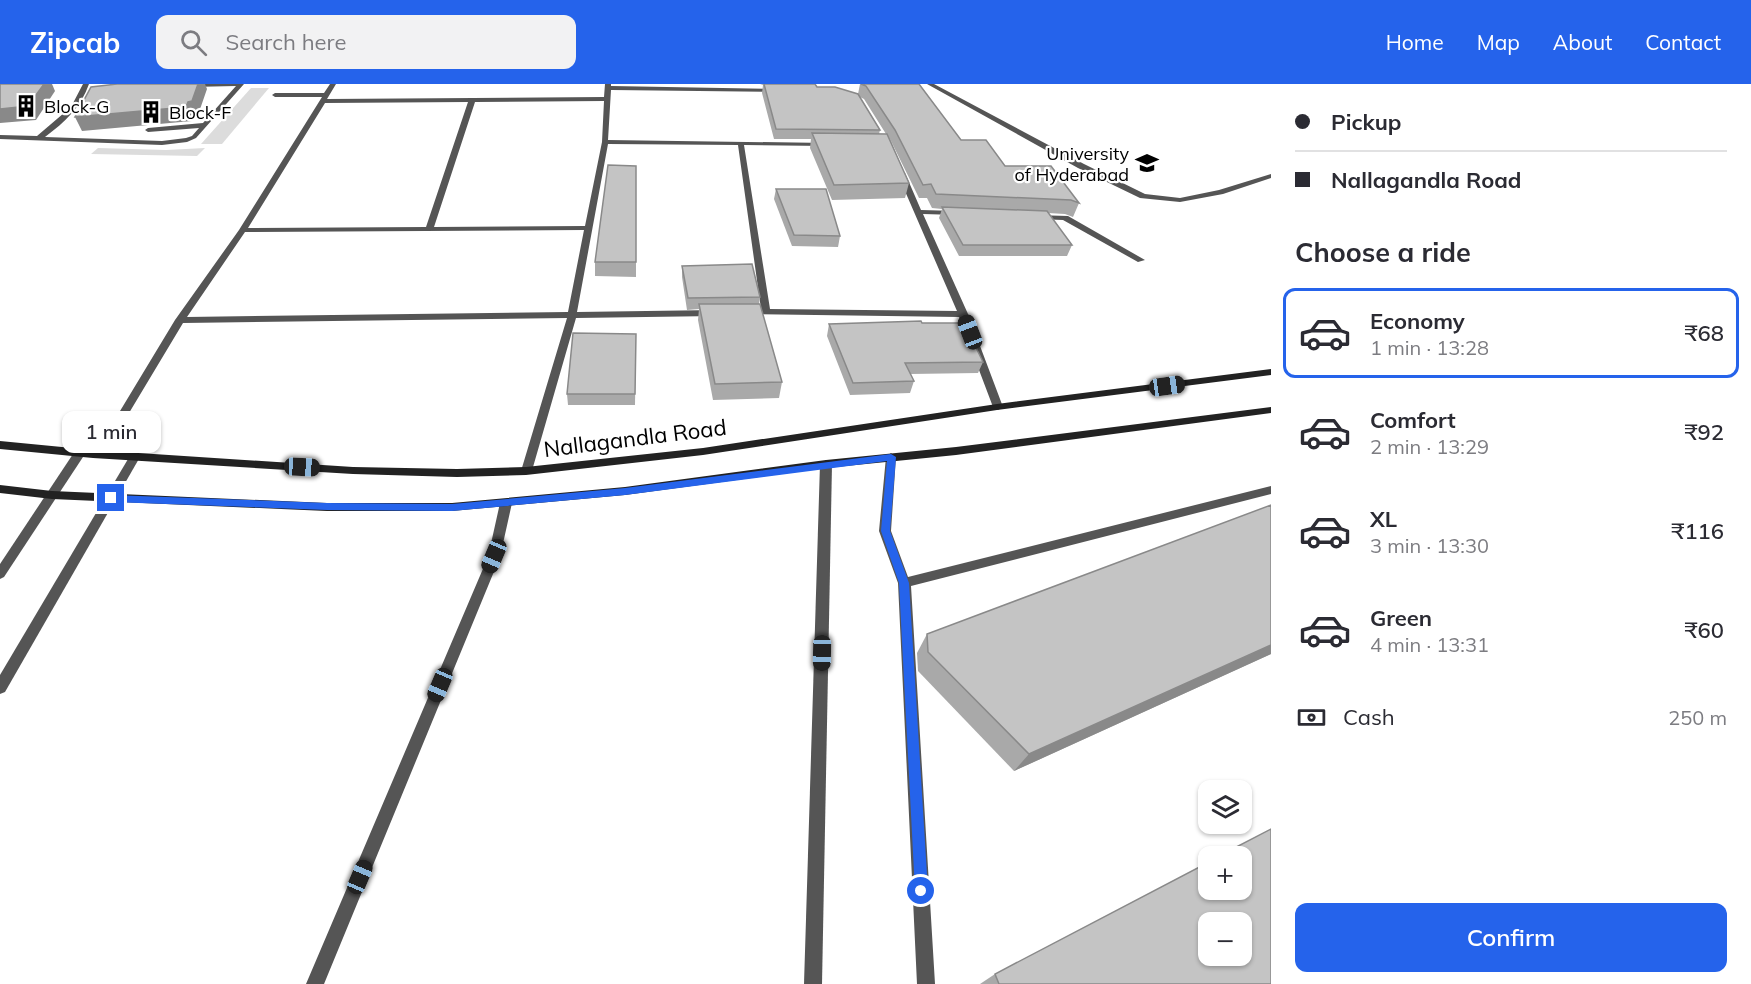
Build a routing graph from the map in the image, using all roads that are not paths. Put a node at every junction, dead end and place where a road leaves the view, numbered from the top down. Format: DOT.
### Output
graph roads {
  1 [pos="87,84"];
  2 [pos="241,84"];
  3 [pos="333,84"];
  4 [pos="930,84"];
  5 [pos="185,85"];
  6 [pos="608,86"];
  7 [pos="735,87"];
  8 [pos="791,90"];
  9 [pos="274,95"];
  10 [pos="323,98"];
  11 [pos="607,99"];
  12 [pos="472,100"];
  13 [pos="205,125"];
  14 [pos="148,130"];
  15 [pos="0,137"];
  16 [pos="38,139"];
  17 [pos="605,142"];
  18 [pos="831,144"];
  19 [pos="741,145"];
  20 [pos="896,163"];
  21 [pos="1271,176"];
  22 [pos="919,212"];
  23 [pos="964,214"];
  24 [pos="1031,217"];
  25 [pos="589,228"];
  26 [pos="429,229"];
  27 [pos="243,230"];
  28 [pos="1141,260"];
  29 [pos="766,312"];
  30 [pos="731,313"];
  31 [pos="743,313"];
  32 [pos="963,314"];
  33 [pos="572,317"];
  34 [pos="180,320"];
  35 [pos="1271,372"];
  36 [pos="998,407"];
  37 [pos="1271,410"];
  38 [pos="121,418"];
  39 [pos="0,445"];
  40 [pos="79,454"];
  41 [pos="135,457"];
  42 [pos="891,457"];
  43 [pos="826,464"];
  44 [pos="527,471"];
  45 [pos="0,489"];
  46 [pos="1271,490"];
  47 [pos="52,495"];
  48 [pos="111,498"];
  49 [pos="506,503"];
  50 [pos="0,574"];
  51 [pos="904,583"];
  52 [pos="0,688"];
  53 [pos="315,984"];
  54 [pos="813,984"];
  55 [pos="926,984"];
  1 -- 16 [label="street"];
  2 -- 5 [label="street"];
  2 -- 13 [label="street"];
  3 -- 10 [label="street"];
  4 -- 21 [label="street"];
  6 -- 7 [label="street"];
  6 -- 11 [label="street"];
  7 -- 8 [label="street"];
  9 -- 10 [label="street"];
  10 -- 12 [label="street"];
  10 -- 27 [label="street"];
  11 -- 12 [label="street"];
  11 -- 17 [label="street"];
  12 -- 26 [label="street"];
  13 -- 14 [label="street"];
  13 -- 16 [label="street"];
  15 -- 16 [label="street"];
  17 -- 19 [label="street"];
  17 -- 25 [label="street"];
  18 -- 19 [label="street"];
  19 -- 29 [label="street"];
  20 -- 22 [label="street"];
  22 -- 23 [label="street"];
  22 -- 32 [label="street"];
  24 -- 28 [label="street"];
  25 -- 26 [label="street"];
  25 -- 33 [label="street"];
  26 -- 27 [label="street"];
  27 -- 34 [label="street"];
  29 -- 31 [label="street"];
  29 -- 32 [label="street"];
  30 -- 33 [label="street"];
  32 -- 36 [label="street"];
  33 -- 34 [label="street"];
  33 -- 44 [label="street"];
  34 -- 38 [label="street"];
  35 -- 36 [label="main road, Nallagandla Road"];
  36 -- 44 [label="main road, Nallagandla Road"];
  37 -- 42 [label="main road"];
  38 -- 40 [label="street"];
  38 -- 41 [label="street"];
  39 -- 40 [label="main road, Nallagandla Road"];
  40 -- 41 [label="main road, Nallagandla Road"];
  40 -- 47 [label="street"];
  41 -- 44 [label="main road, Nallagandla Road"];
  41 -- 48 [label="street"];
  42 -- 43 [label="main road"];
  42 -- 51 [label="street"];
  43 -- 49 [label="main road"];
  43 -- 54 [label="street"];
  45 -- 47 [label="main road"];
  46 -- 51 [label="street"];
  47 -- 48 [label="main road"];
  47 -- 50 [label="street"];
  48 -- 49 [label="main road"];
  48 -- 52 [label="street"];
  49 -- 53 [label="street"];
  51 -- 55 [label="street"];
}
